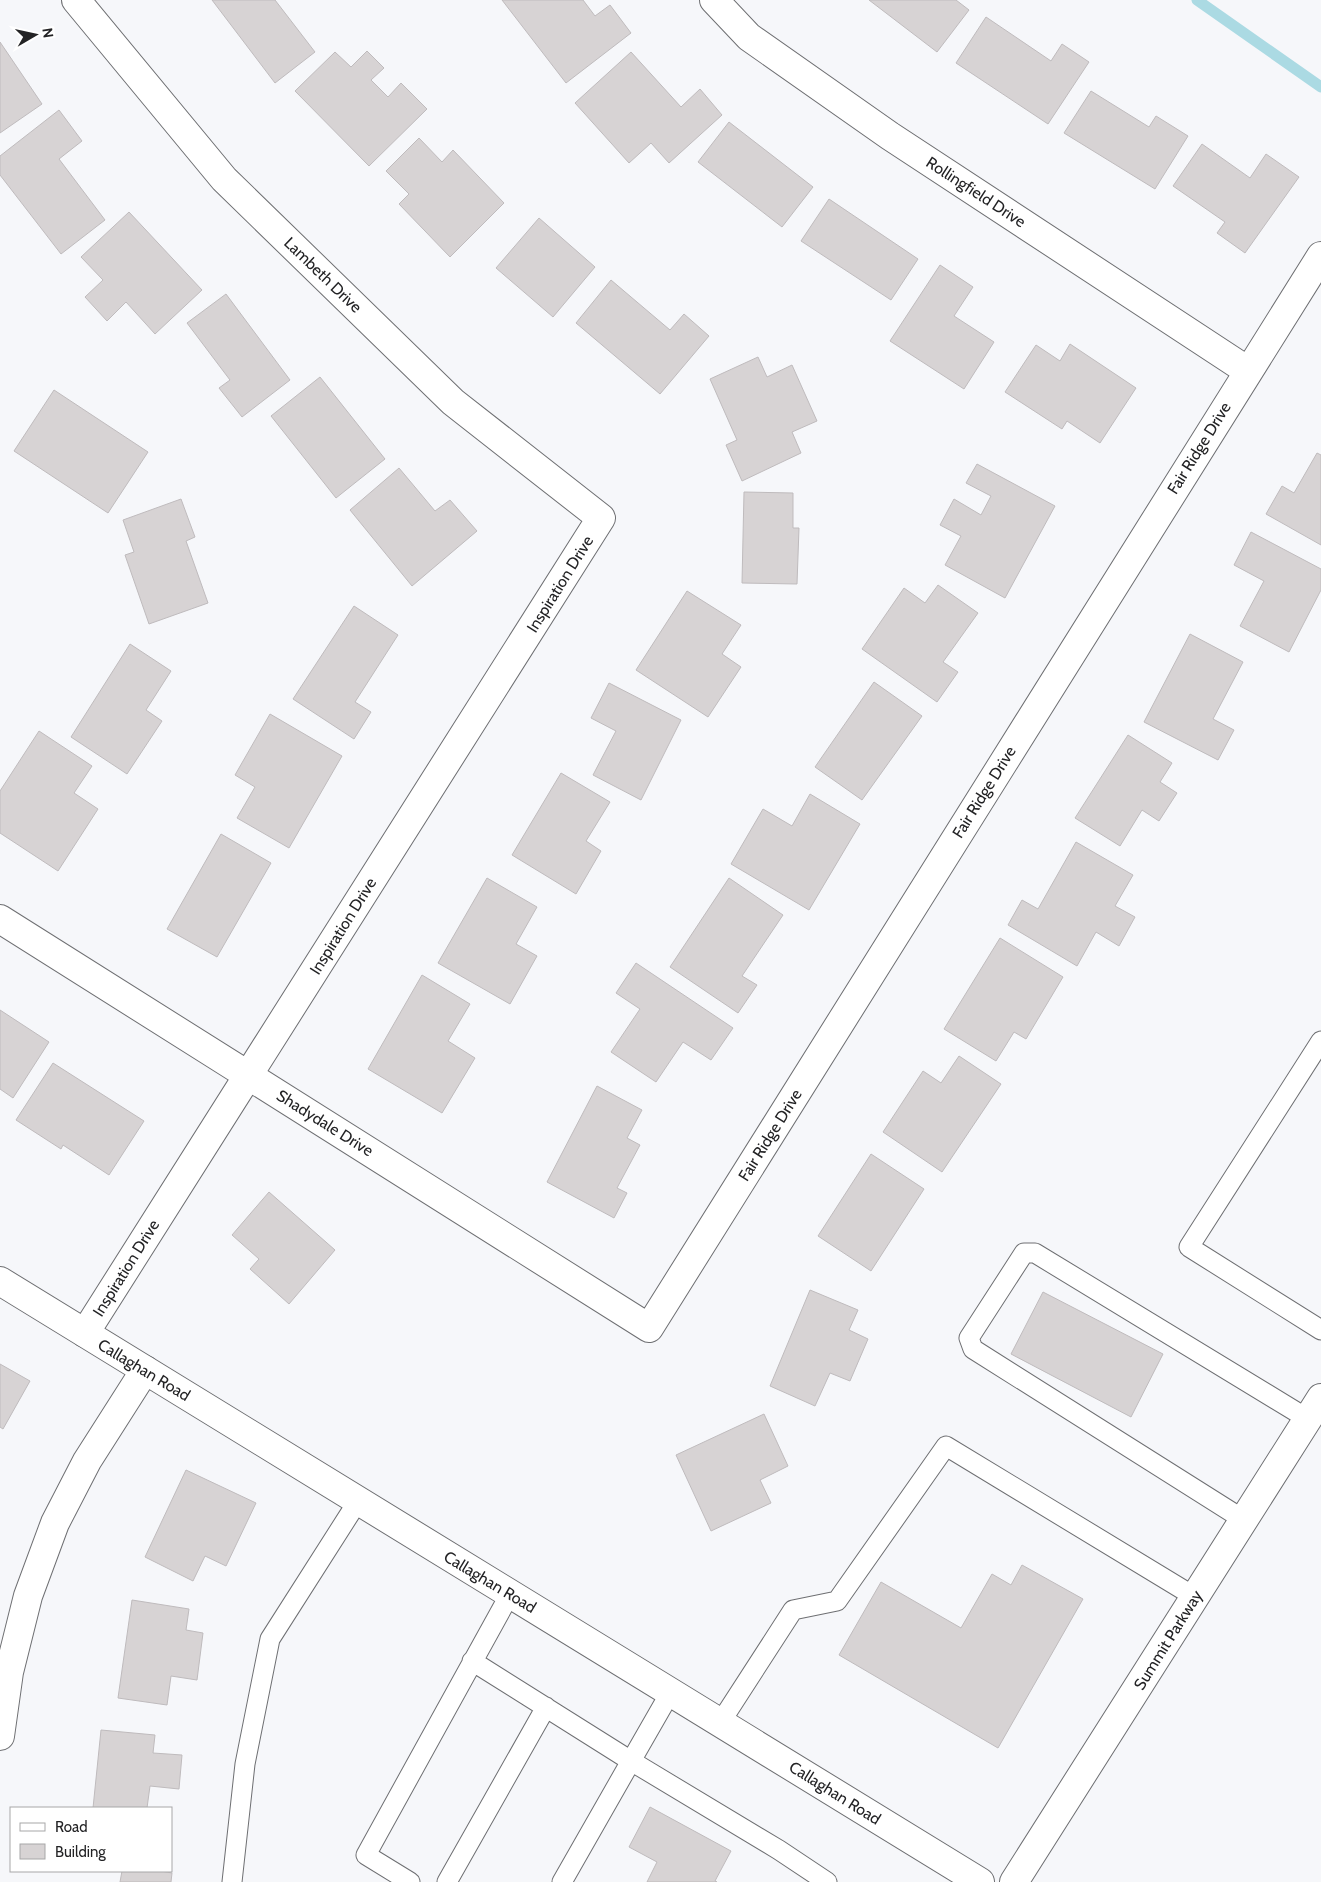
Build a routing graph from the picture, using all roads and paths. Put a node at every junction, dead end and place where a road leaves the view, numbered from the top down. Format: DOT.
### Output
graph roads {
  1 [pos="76,0"];
  2 [pos="714,0"];
  3 [pos="1321,256"];
  4 [pos="1248,371"];
  5 [pos="601,518"];
  6 [pos="0,919"];
  7 [pos="1321,1041"];
  8 [pos="248,1075"];
  9 [pos="0,1281"];
  10 [pos="649,1328"];
  11 [pos="1321,1330"];
  12 [pos="84,1334"];
  13 [pos="145,1370"];
  14 [pos="1314,1409"];
  15 [pos="358,1501"];
  16 [pos="1244,1520"];
  17 [pos="510,1594"];
  18 [pos="1194,1598"];
  19 [pos="472,1661"];
  20 [pos="670,1692"];
  21 [pos="546,1707"];
  22 [pos="720,1723"];
  23 [pos="0,1736"];
  24 [pos="631,1761"];
  25 [pos="232,1882"];
  26 [pos="410,1882"];
  27 [pos="447,1882"];
  28 [pos="562,1882"];
  29 [pos="827,1882"];
  30 [pos="980,1882"];
  31 [pos="1014,1882"];
  1 -- 5 [label="street, Lambeth Drive"];
  2 -- 4 [label="street, Rollingfield Drive"];
  3 -- 4 [label="street, Fair Ridge Drive"];
  4 -- 10 [label="street, Fair Ridge Drive"];
  5 -- 8 [label="street, Inspiration Drive"];
  6 -- 8 [label="street, Shadydale Drive"];
  7 -- 11 [label="lane"];
  8 -- 10 [label="street, Shadydale Drive"];
  8 -- 12 [label="street, Inspiration Drive"];
  9 -- 12 [label="street, Callaghan Road"];
  12 -- 13 [label="street, Callaghan Road"];
  13 -- 15 [label="street, Callaghan Road"];
  13 -- 23 [label="street"];
  14 -- 16 [label="street, Summit Parkway"];
  14 -- 16 [label="lane"];
  15 -- 17 [label="street, Callaghan Road"];
  15 -- 25 [label="lane"];
  16 -- 18 [label="street, Summit Parkway"];
  17 -- 19 [label="lane"];
  17 -- 20 [label="street, Callaghan Road"];
  18 -- 22 [label="lane"];
  18 -- 31 [label="street, Summit Parkway"];
  19 -- 21 [label="lane"];
  19 -- 26 [label="lane"];
  20 -- 22 [label="street, Callaghan Road"];
  20 -- 24 [label="lane"];
  21 -- 24 [label="lane"];
  21 -- 27 [label="lane"];
  22 -- 30 [label="street, Callaghan Road"];
  24 -- 28 [label="lane"];
  24 -- 29 [label="lane"];
}
